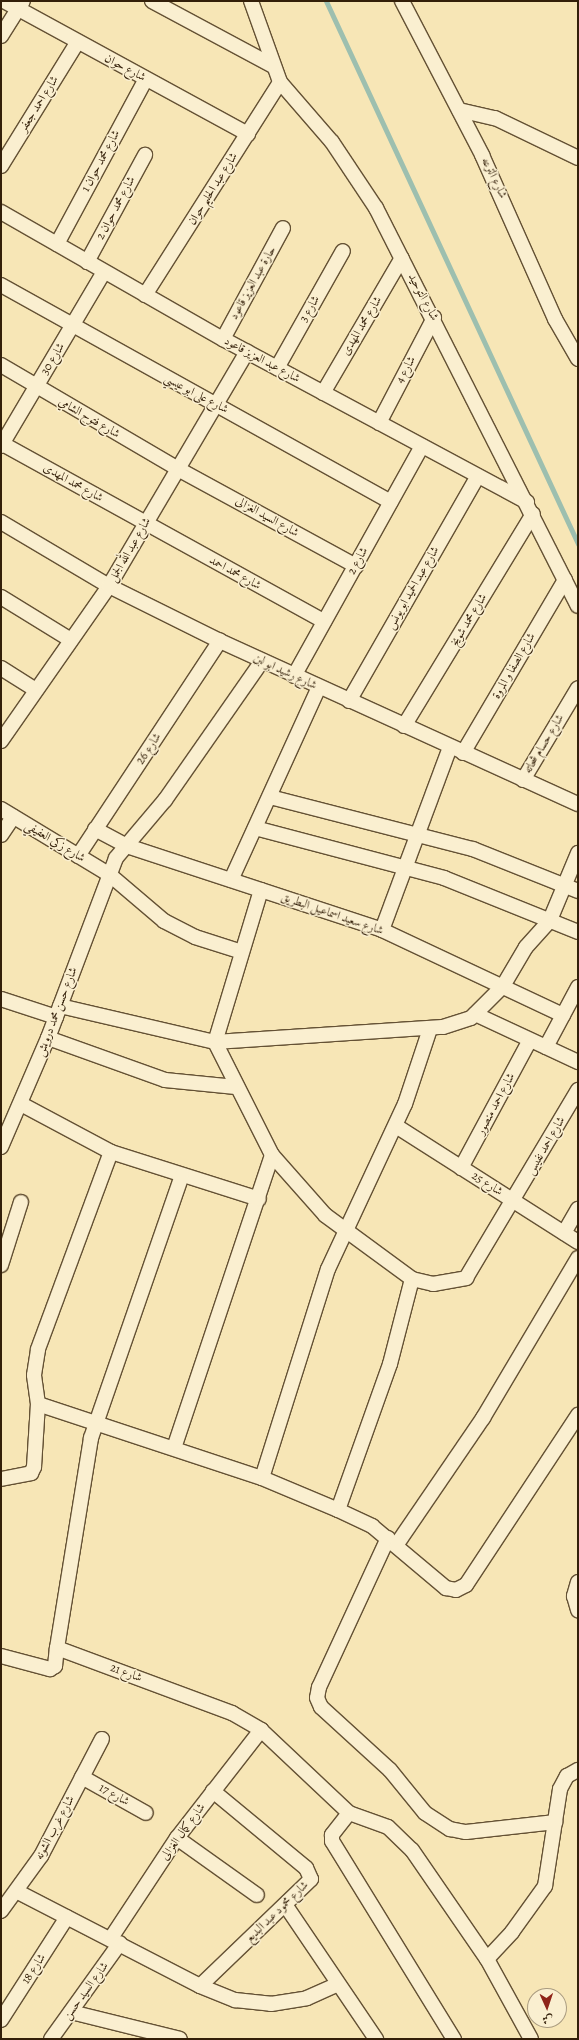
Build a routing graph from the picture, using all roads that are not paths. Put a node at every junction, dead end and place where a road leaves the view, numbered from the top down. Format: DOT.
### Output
graph roads {
  1 [pos="4,1"];
  2 [pos="152,1"];
  3 [pos="251,1"];
  4 [pos="402,1"];
  5 [pos="21,5"];
  6 [pos="1,36"];
  7 [pos="77,43"];
  8 [pos="273,66"];
  9 [pos="146,79"];
  10 [pos="280,82"];
  11 [pos="459,110"];
  12 [pos="248,134"];
  13 [pos="145,155"];
  14 [pos="578,158"];
  15 [pos="1,166"];
  16 [pos="1,212"];
  17 [pos="283,228"];
  18 [pos="57,244"];
  19 [pos="343,251"];
  20 [pos="402,258"];
  21 [pos="87,262"];
  22 [pos="104,272"];
  23 [pos="1,285"];
  24 [pos="145,295"];
  25 [pos="434,318"];
  26 [pos="71,328"];
  27 [pos="223,339"];
  28 [pos="247,352"];
  29 [pos="578,359"];
  30 [pos="1,365"];
  31 [pos="277,368"];
  32 [pos="36,388"];
  33 [pos="323,393"];
  34 [pos="215,404"];
  35 [pos="379,423"];
  36 [pos="1,444"];
  37 [pos="422,446"];
  38 [pos="178,469"];
  39 [pos="478,476"];
  40 [pos="391,502"];
  41 [pos="530,508"];
  42 [pos="1,522"];
  43 [pos="146,524"];
  44 [pos="356,566"];
  45 [pos="565,580"];
  46 [pos="109,586"];
  47 [pos="1,597"];
  48 [pos="578,606"];
  49 [pos="324,621"];
  50 [pos="71,640"];
  51 [pos="220,642"];
  52 [pos="262,661"];
  53 [pos="1,668"];
  54 [pos="294,676"];
  55 [pos="319,687"];
  56 [pos="578,688"];
  57 [pos="36,690"];
  58 [pos="349,701"];
  59 [pos="404,726"];
  60 [pos="1,739"];
  61 [pos="450,747"];
  62 [pos="463,753"];
  63 [pos="523,780"];
  64 [pos="270,797"];
  65 [pos="578,804"];
  66 [pos="7,813"];
  67 [pos="255,828"];
  68 [pos="95,830"];
  69 [pos="416,832"];
  70 [pos="1,835"];
  71 [pos="127,846"];
  72 [pos="578,853"];
  73 [pos="78,856"];
  74 [pos="404,867"];
  75 [pos="110,874"];
  76 [pos="231,880"];
  77 [pos="565,886"];
  78 [pos="261,890"];
  79 [pos="578,891"];
  80 [pos="550,920"];
  81 [pos="382,930"];
  82 [pos="578,932"];
  83 [pos="242,952"];
  84 [pos="503,986"];
  85 [pos="578,987"];
  86 [pos="1,999"];
  87 [pos="58,1012"];
  88 [pos="475,1014"];
  89 [pos="563,1015"];
  90 [pos="430,1029"];
  91 [pos="48,1038"];
  92 [pos="530,1040"];
  93 [pos="215,1042"];
  94 [pos="546,1047"];
  95 [pos="578,1062"];
  96 [pos="236,1087"];
  97 [pos="578,1090"];
  98 [pos="21,1104"];
  99 [pos="396,1126"];
  100 [pos="1,1147"];
  101 [pos="111,1152"];
  102 [pos="272,1155"];
  103 [pos="461,1168"];
  104 [pos="182,1175"];
  105 [pos="259,1199"];
  106 [pos="21,1202"];
  107 [pos="515,1202"];
  108 [pos="578,1209"];
  109 [pos="345,1232"];
  110 [pos="564,1233"];
  111 [pos="578,1242"];
  112 [pos="578,1258"];
  113 [pos="1,1265"];
  114 [pos="412,1279"];
  115 [pos="38,1404"];
  116 [pos="578,1415"];
  117 [pos="95,1426"];
  118 [pos="174,1448"];
  119 [pos="262,1478"];
  120 [pos="1,1479"];
  121 [pos="338,1510"];
  122 [pos="393,1541"];
  123 [pos="578,1582"];
  124 [pos="578,1610"];
  125 [pos="57,1648"];
  126 [pos="1,1656"];
  127 [pos="261,1730"];
  128 [pos="102,1739"];
  129 [pos="578,1770"];
  130 [pos="82,1777"];
  131 [pos="213,1791"];
  132 [pos="146,1812"];
  133 [pos="349,1813"];
  134 [pos="555,1822"];
  135 [pos="177,1838"];
  136 [pos="18,1892"];
  137 [pos="257,1895"];
  138 [pos="286,1906"];
  139 [pos="1,1911"];
  140 [pos="67,1917"];
  141 [pos="115,1941"];
  142 [pos="486,1959"];
  143 [pos="338,1984"];
  144 [pos="200,1986"];
  145 [pos="71,2012"];
  146 [pos="1,2020"];
  147 [pos="51,2039"];
  148 [pos="180,2039"];
  149 [pos="376,2039"];
  150 [pos="454,2039"];
  151 [pos="532,2039"];
  1 -- 5 [label="street, شارع حوان"];
  2 -- 8 [label="street"];
  3 -- 8 [label="street, شارع التوحيد"];
  4 -- 11 [label="street, شارع الترعه"];
  5 -- 6 [label="street"];
  5 -- 7 [label="street, شارع حوان"];
  7 -- 9 [label="street, شارع حوان"];
  7 -- 15 [label="street, شارع احمد جعفر"];
  8 -- 10 [label="street, شارع التوحيد"];
  9 -- 12 [label="street, شارع حوان"];
  9 -- 18 [label="street, شارع محمد حوان 1"];
  10 -- 12 [label="street, شارع عبد الحليم حوان"];
  10 -- 20 [label="street, شارع التوحيد"];
  11 -- 14 [label="street"];
  11 -- 29 [label="street, شارع الترعه"];
  12 -- 24 [label="street, شارع عبد الحليم حوان"];
  13 -- 21 [label="street, شارع محمد حوان 2"];
  16 -- 18 [label="street, شارع عبد العزيز قاعود"];
  17 -- 27 [label="street, حارة عبد العزيز قاعود"];
  18 -- 21 [label="street, شارع عبد العزيز قاعود"];
  19 -- 31 [label="street, شارع 3"];
  20 -- 25 [label="street, شارع التوحيد"];
  20 -- 33 [label="street, شارع محمد المهدى"];
  21 -- 22 [label="street, شارع عبد العزيز قاعود"];
  22 -- 24 [label="street, شارع عبد العزيز قاعود"];
  22 -- 26 [label="street, شارع 30"];
  23 -- 26 [label="street, شارع على ابو عيسي"];
  24 -- 27 [label="street, شارع عبد العزيز قاعود"];
  25 -- 35 [label="street, شارع 4"];
  25 -- 41 [label="street, شارع التوحيد"];
  26 -- 32 [label="street, شارع 30"];
  26 -- 34 [label="street, شارع على ابو عيسي"];
  27 -- 28 [label="street, شارع عبد العزيز قاعود"];
  28 -- 31 [label="street, شارع عبد العزيز قاعود"];
  28 -- 34 [label="street, شارع عبد الله الجمل"];
  30 -- 32 [label="street, شارع فتوح الشامي"];
  31 -- 33 [label="street, شارع عبد العزيز قاعود"];
  32 -- 36 [label="street, شارع 30"];
  32 -- 38 [label="street, شارع فتوح الشامي"];
  33 -- 35 [label="street, شارع عبد العزيز قاعود"];
  34 -- 38 [label="street, شارع عبد الله الجمل"];
  34 -- 40 [label="street, شارع على ابو عيسي"];
  35 -- 37 [label="street, شارع عبد العزيز قاعود"];
  36 -- 43 [label="street, شارع محمد المهدى"];
  37 -- 39 [label="street, شارع عبد العزيز قاعود"];
  37 -- 40 [label="street, شارع 2"];
  38 -- 43 [label="street, شارع عبد الله الجمل"];
  38 -- 44 [label="street, شارع السيد الغزالى"];
  39 -- 41 [label="street, شارع عبد العزيز قاعود"];
  39 -- 58 [label="street, شارع عبد الحميد ابو يونس"];
  40 -- 44 [label="street, شارع 2"];
  41 -- 45 [label="street, شارع التوحيد"];
  41 -- 59 [label="street, شارع محمد شويخ"];
  42 -- 46 [label="street, شارع رشيد ابو لبن"];
  43 -- 46 [label="street, شارع عبد الله الجمل"];
  43 -- 49 [label="street, شارع محمد احمد"];
  44 -- 49 [label="street, شارع 2"];
  45 -- 48 [label="street, شارع التوحيد"];
  45 -- 62 [label="street, شارع الصفا و المروة"];
  46 -- 50 [label="street, شارع عبد الله الجمل"];
  46 -- 51 [label="street, شارع رشيد ابو لبن"];
  47 -- 50 [label="street"];
  49 -- 54 [label="street, شارع 2"];
  50 -- 57 [label="street, شارع عبد الله الجمل"];
  51 -- 52 [label="street, شارع رشيد ابو لبن"];
  51 -- 68 [label="street, شارع 26"];
  52 -- 54 [label="street, شارع رشيد ابو لبن"];
  52 -- 71 [label="street, شارع حسن محمد درويش"];
  53 -- 57 [label="street"];
  54 -- 55 [label="street, شارع رشيد ابو لبن"];
  55 -- 58 [label="street, شارع رشيد ابو لبن"];
  55 -- 64 [label="street"];
  56 -- 63 [label="street, شارع حسام شحاته"];
  57 -- 60 [label="street, شارع عبد الله الجمل"];
  58 -- 59 [label="street, شارع رشيد ابو لبن"];
  59 -- 61 [label="street, شارع رشيد ابو لبن"];
  61 -- 62 [label="street, شارع رشيد ابو لبن"];
  61 -- 69 [label="street"];
  62 -- 63 [label="street, شارع رشيد ابو لبن"];
  63 -- 65 [label="street, شارع رشيد ابو لبن"];
  64 -- 67 [label="street"];
  64 -- 69 [label="street"];
  66 -- 70 [label="street"];
  66 -- 73 [label="street, شارع زكي العفيفي"];
  67 -- 74 [label="street"];
  67 -- 76 [label="street"];
  68 -- 71 [label="street, شارع سعيد اسماعيل البطريق"];
  68 -- 73 [label="street, شارع 26"];
  69 -- 74 [label="street"];
  69 -- 77 [label="street"];
  71 -- 75 [label="street, شارع حسن محمد درويش"];
  71 -- 76 [label="street, شارع سعيد اسماعيل البطريق"];
  72 -- 77 [label="street"];
  73 -- 75 [label="street, شارع زكي العفيفي"];
  74 -- 80 [label="street"];
  74 -- 81 [label="street"];
  75 -- 83 [label="street, شارع زكي العفيفي"];
  75 -- 87 [label="street, شارع حسن محمد درويش"];
  76 -- 78 [label="street, شارع سعيد اسماعيل البطريق"];
  77 -- 79 [label="street"];
  77 -- 80 [label="street"];
  78 -- 81 [label="street, شارع سعيد اسماعيل البطريق"];
  78 -- 83 [label="street"];
  80 -- 82 [label="street"];
  80 -- 84 [label="street"];
  81 -- 84 [label="street, شارع سعيد اسماعيل البطريق"];
  83 -- 93 [label="street"];
  84 -- 88 [label="street"];
  84 -- 89 [label="street, شارع سعيد اسماعيل البطريق"];
  85 -- 89 [label="street"];
  86 -- 87 [label="street"];
  87 -- 91 [label="street, شارع حسن محمد درويش"];
  87 -- 93 [label="street"];
  88 -- 90 [label="street"];
  88 -- 92 [label="street"];
  89 -- 94 [label="street"];
  90 -- 93 [label="street"];
  90 -- 99 [label="street"];
  91 -- 96 [label="street"];
  91 -- 98 [label="street, شارع حسن محمد درويش"];
  92 -- 94 [label="street"];
  92 -- 103 [label="street, شارع احمد منصور"];
  93 -- 96 [label="street"];
  94 -- 95 [label="street"];
  96 -- 102 [label="street"];
  97 -- 107 [label="street, شارع احمد نفيس"];
  98 -- 100 [label="street, شارع حسن محمد درويش"];
  98 -- 101 [label="street"];
  99 -- 103 [label="street, شارع 25"];
  99 -- 109 [label="street"];
  101 -- 104 [label="street"];
  101 -- 115 [label="street"];
  102 -- 105 [label="street"];
  102 -- 109 [label="street"];
  103 -- 107 [label="street, شارع 25"];
  104 -- 105 [label="street"];
  104 -- 117 [label="street"];
  105 -- 118 [label="street"];
  106 -- 113 [label="street"];
  107 -- 110 [label="street, شارع 25"];
  107 -- 114 [label="street, شارع احمد نفيس"];
  108 -- 110 [label="street"];
  109 -- 114 [label="street"];
  109 -- 119 [label="street"];
  110 -- 111 [label="street, شارع 25"];
  112 -- 122 [label="street"];
  114 -- 121 [label="street"];
  115 -- 117 [label="street"];
  115 -- 120 [label="street"];
  116 -- 122 [label="street"];
  117 -- 118 [label="street"];
  117 -- 125 [label="street"];
  118 -- 119 [label="street"];
  119 -- 121 [label="street"];
  121 -- 122 [label="street"];
  122 -- 134 [label="street"];
  123 -- 124 [label="street"];
  125 -- 126 [label="street"];
  125 -- 127 [label="street, شارع 21"];
  127 -- 131 [label="street, شارع كمال الغزالى"];
  127 -- 133 [label="street, شارع 21"];
  128 -- 130 [label="street, شارع غرب الشونه"];
  129 -- 134 [label="street"];
  130 -- 132 [label="street, شارع 17"];
  130 -- 136 [label="street, شارع غرب الشونه"];
  131 -- 135 [label="street, شارع كمال الغزالى"];
  131 -- 138 [label="street, شارع محمود عبد البديع"];
  133 -- 142 [label="street"];
  133 -- 150 [label="street"];
  134 -- 142 [label="street"];
  135 -- 137 [label="street"];
  135 -- 141 [label="street, شارع كمال الغزالى"];
  136 -- 139 [label="street, شارع غرب الشونه"];
  136 -- 140 [label="street"];
  138 -- 143 [label="street"];
  138 -- 144 [label="street, شارع محمود عبد البديع"];
  140 -- 141 [label="street"];
  140 -- 146 [label="street, شارع 18"];
  141 -- 144 [label="street"];
  141 -- 145 [label="street, شارع السيد حسن"];
  142 -- 151 [label="street"];
  143 -- 144 [label="street"];
  143 -- 149 [label="street"];
  145 -- 147 [label="street, شارع السيد حسن"];
  145 -- 148 [label="street"];
}
